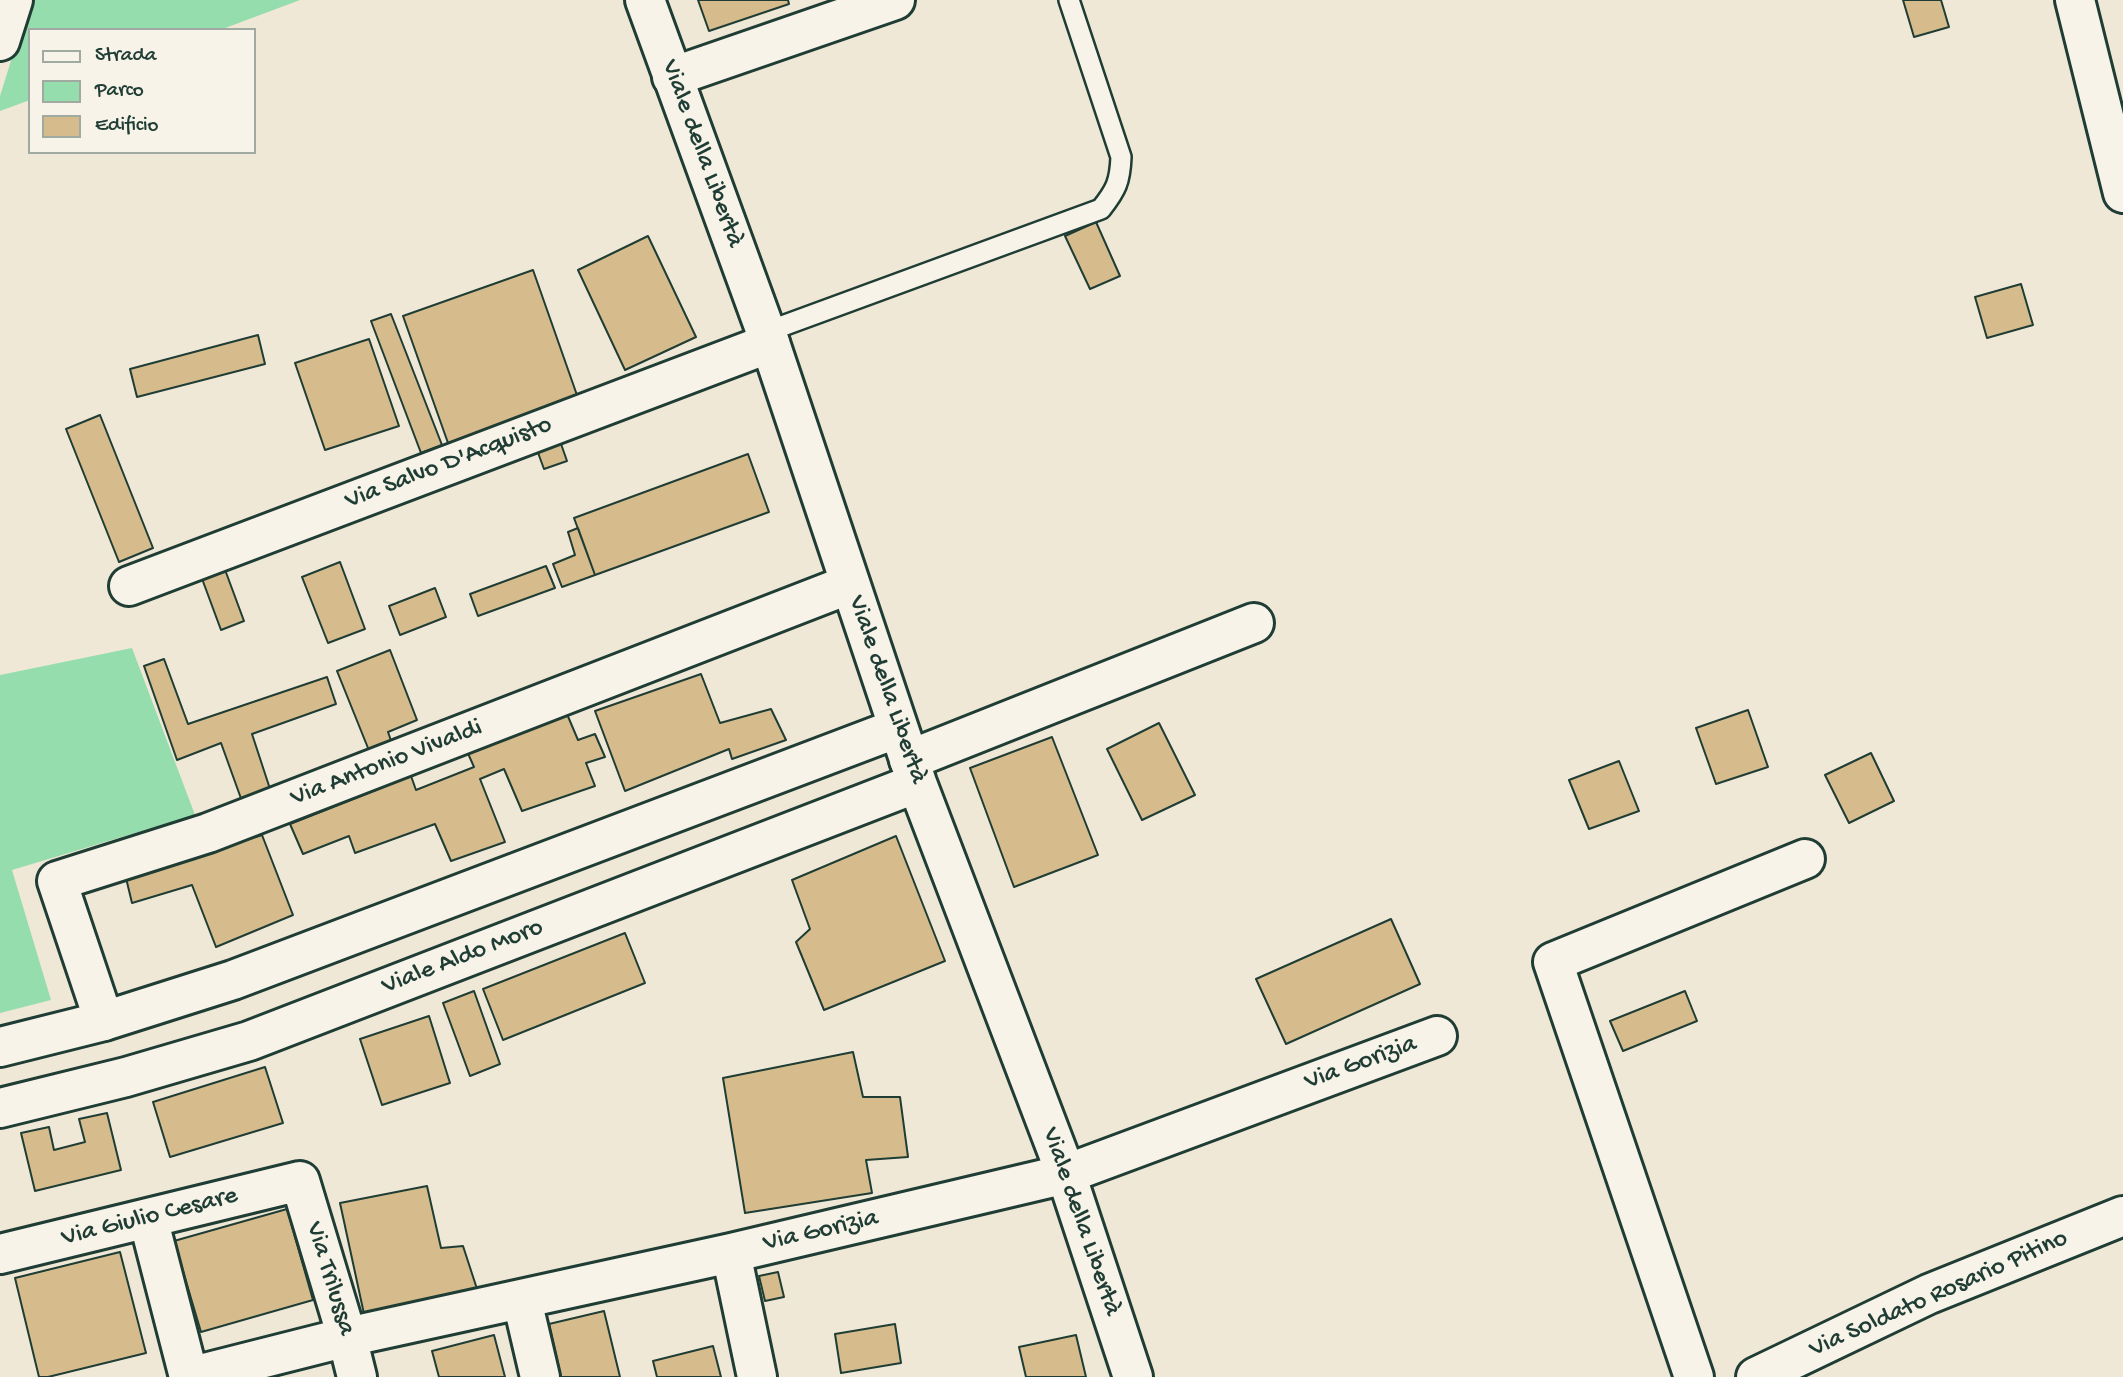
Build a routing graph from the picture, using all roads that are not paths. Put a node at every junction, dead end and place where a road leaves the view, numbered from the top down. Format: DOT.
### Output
graph roads {
  1 [pos="13,0"];
  2 [pos="645,0"];
  3 [pos="895,0"];
  4 [pos="1069,0"];
  5 [pos="2075,0"];
  6 [pos="0,41"];
  7 [pos="672,76"];
  8 [pos="2123,192"];
  9 [pos="768,338"];
  10 [pos="850,584"];
  11 [pos="129,586"];
  12 [pos="1254,623"];
  13 [pos="908,757"];
  14 [pos="1805,859"];
  15 [pos="104,1021"];
  16 [pos="1437,1036"];
  17 [pos="0,1047"];
  18 [pos="0,1108"];
  19 [pos="1066,1174"];
  20 [pos="299,1181"];
  21 [pos="2123,1216"];
  22 [pos="148,1218"];
  23 [pos="731,1253"];
  24 [pos="0,1254"];
  25 [pos="522,1300"];
  26 [pos="347,1337"];
  27 [pos="189,1377"];
  28 [pos="357,1377"];
  29 [pos="540,1377"];
  30 [pos="757,1377"];
  31 [pos="1133,1377"];
  32 [pos="1694,1377"];
  33 [pos="1756,1377"];
  1 -- 6 [label="street"];
  2 -- 7 [label="street, Viale della Libertà"];
  3 -- 7 [label="street"];
  4 -- 9 [label="lane"];
  5 -- 8 [label="street"];
  7 -- 9 [label="street, Viale della Libertà"];
  9 -- 10 [label="street, Viale della Libertà"];
  9 -- 11 [label="street, Via Salvo D'Acquisto"];
  10 -- 13 [label="street, Viale della Libertà"];
  10 -- 15 [label="street, Via Antonio Vivaldi"];
  12 -- 13 [label="street"];
  13 -- 15 [label="street"];
  13 -- 18 [label="street, Viale Aldo Moro"];
  13 -- 19 [label="street, Viale della Libertà"];
  14 -- 32 [label="street"];
  15 -- 17 [label="street"];
  16 -- 19 [label="street, Via Gorizia"];
  19 -- 23 [label="street, Via Gorizia"];
  19 -- 31 [label="street, Viale della Libertà"];
  20 -- 22 [label="street, Via Giulio Cesare"];
  20 -- 26 [label="street, Via Trilussa"];
  21 -- 33 [label="street, Via Soldato Rosario Pitino"];
  22 -- 24 [label="street, Via Giulio Cesare"];
  22 -- 27 [label="street"];
  23 -- 25 [label="street, Via Gorizia"];
  23 -- 30 [label="street"];
  25 -- 26 [label="street, Via Gorizia"];
  25 -- 29 [label="street"];
  26 -- 27 [label="street, Via Gorizia"];
  26 -- 28 [label="street, Via Trilussa"];
}
